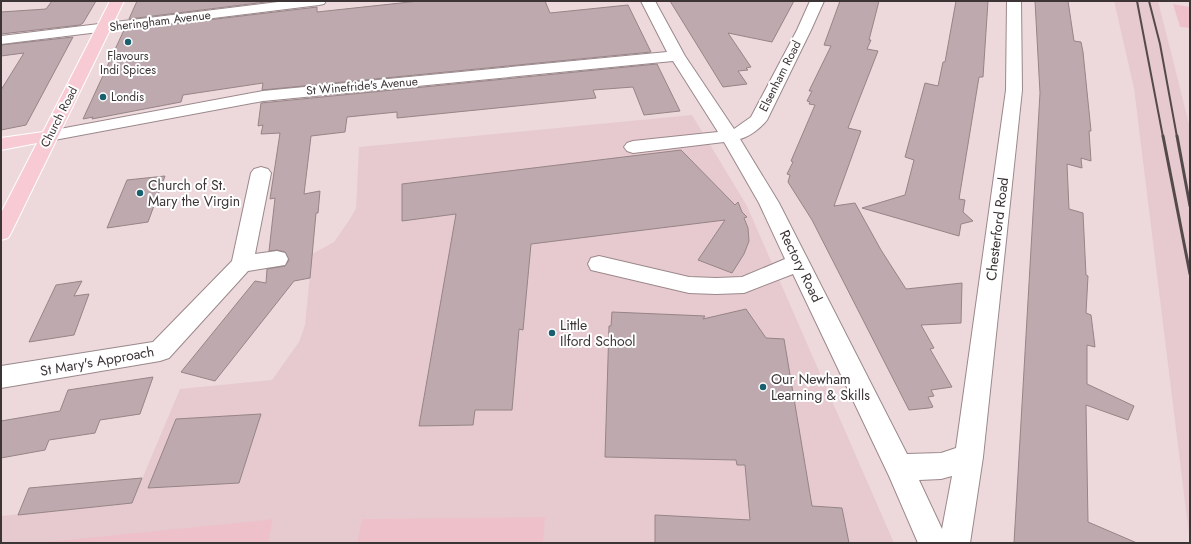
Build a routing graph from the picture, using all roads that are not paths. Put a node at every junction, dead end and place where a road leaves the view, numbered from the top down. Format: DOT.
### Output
graph roads {
  1 [pos="117,1"];
  2 [pos="319,1"];
  3 [pos="648,1"];
  4 [pos="817,1"];
  5 [pos="1014,1"];
  6 [pos="103,28"];
  7 [pos="1,40"];
  8 [pos="677,56"];
  9 [pos="49,136"];
  10 [pos="729,136"];
  11 [pos="1,144"];
  12 [pos="633,147"];
  13 [pos="261,173"];
  14 [pos="1,233"];
  15 [pos="276,260"];
  16 [pos="799,262"];
  17 [pos="242,264"];
  18 [pos="599,264"];
  19 [pos="1,377"];
  20 [pos="969,457"];
  21 [pos="898,468"];
  22 [pos="932,543"];
  23 [pos="955,543"];
  1 -- 6 [label="main road, Church Road"];
  2 -- 6 [label="street, Sheringham Avenue"];
  3 -- 8 [label="street, Rectory Road"];
  4 -- 10 [label="street, Elsenham Road"];
  5 -- 20 [label="street, Chesterford Road"];
  6 -- 7 [label="street, Sheringham Avenue"];
  6 -- 9 [label="main road, Church Road"];
  8 -- 9 [label="street, St Winefride's Avenue"];
  8 -- 10 [label="street, Rectory Road"];
  9 -- 11 [label="main road"];
  9 -- 14 [label="main road, Church Road"];
  10 -- 12 [label="street, Elsenham Road"];
  10 -- 16 [label="street, Rectory Road"];
  13 -- 17 [label="street"];
  15 -- 17 [label="street"];
  16 -- 18 [label="street"];
  16 -- 21 [label="street, Rectory Road"];
  17 -- 19 [label="street, St Mary's Approach"];
  20 -- 21 [label="street"];
  20 -- 23 [label="street, Chesterford Road"];
  21 -- 22 [label="street, Rectory Road"];
}
